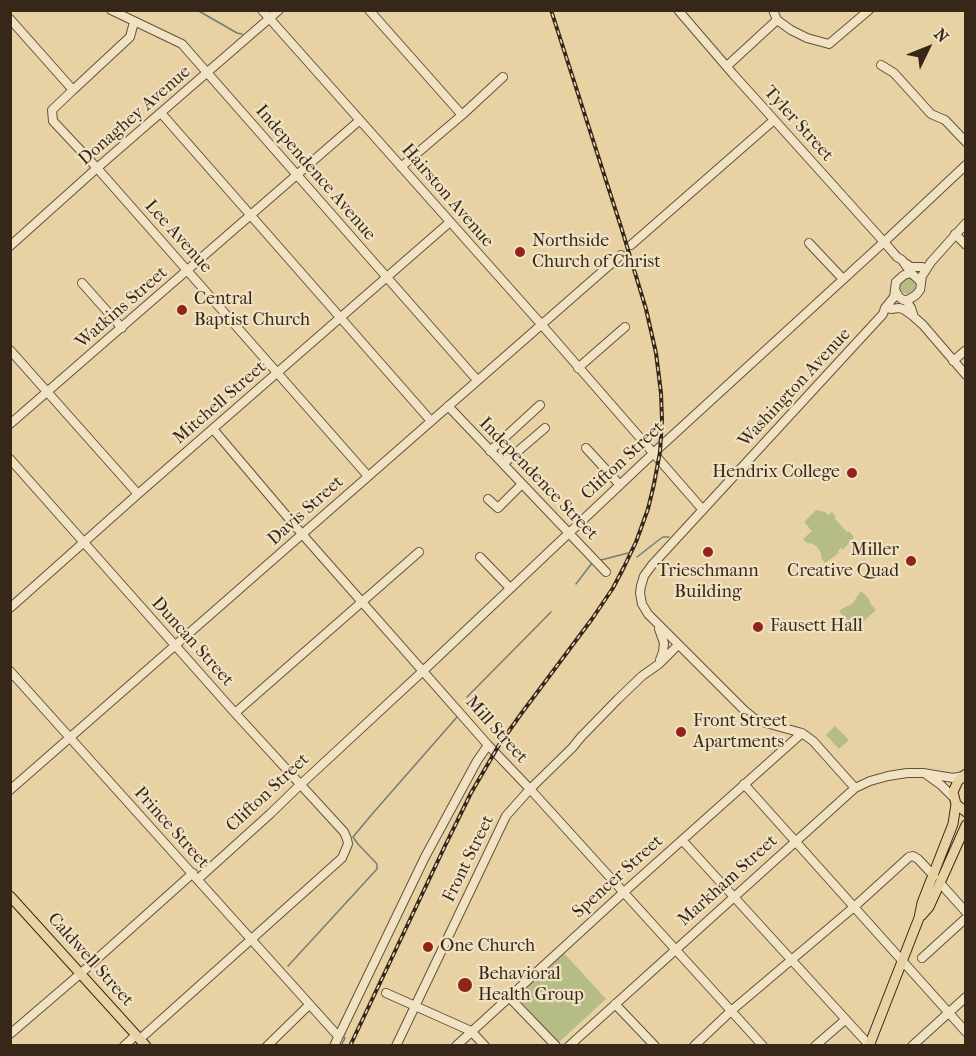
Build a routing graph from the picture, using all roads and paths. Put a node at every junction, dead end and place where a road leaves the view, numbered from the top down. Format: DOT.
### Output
graph roads {
  1 [pos="111,10"];
  2 [pos="262,10"];
  3 [pos="279,10"];
  4 [pos="369,10"];
  5 [pos="678,10"];
  6 [pos="773,10"];
  7 [pos="869,10"];
  8 [pos="10,19"];
  9 [pos="270,19"];
  10 [pos="777,20"];
  11 [pos="134,22"];
  12 [pos="881,64"];
  13 [pos="727,66"];
  14 [pos="208,73"];
  15 [pos="503,77"];
  16 [pos="74,90"];
  17 [pos="161,113"];
  18 [pos="462,115"];
  19 [pos="360,120"];
  20 [pos="774,120"];
  21 [pos="966,142"];
  22 [pos="966,165"];
  23 [pos="401,167"];
  24 [pos="97,168"];
  25 [pos="297,175"];
  26 [pos="250,216"];
  27 [pos="450,222"];
  28 [pos="966,223"];
  29 [pos="955,234"];
  30 [pos="884,242"];
  31 [pos="809,243"];
  32 [pos="11,244"];
  33 [pos="631,245"];
  34 [pos="966,245"];
  35 [pos="621,255"];
  36 [pos="897,256"];
  37 [pos="931,262"];
  38 [pos="905,263"];
  39 [pos="922,267"];
  40 [pos="188,271"];
  41 [pos="912,274"];
  42 [pos="387,277"];
  43 [pos="899,278"];
  44 [pos="843,279"];
  45 [pos="82,283"];
  46 [pos="921,284"];
  47 [pos="895,290"];
  48 [pos="916,295"];
  49 [pos="905,300"];
  50 [pos="887,312"];
  51 [pos="913,316"];
  52 [pos="341,318"];
  53 [pos="541,324"];
  54 [pos="922,325"];
  55 [pos="625,327"];
  56 [pos="122,328"];
  57 [pos="10,350"];
  58 [pos="966,350"];
  59 [pos="953,361"];
  60 [pos="578,368"];
  61 [pos="278,372"];
  62 [pos="966,375"];
  63 [pos="477,380"];
  64 [pos="48,392"];
  65 [pos="540,405"];
  66 [pos="448,406"];
  67 [pos="431,421"];
  68 [pos="10,424"];
  69 [pos="545,428"];
  70 [pos="213,429"];
  71 [pos="586,448"];
  72 [pos="490,451"];
  73 [pos="653,454"];
  74 [pos="10,459"];
  75 [pos="503,464"];
  76 [pos="368,476"];
  77 [pos="522,484"];
  78 [pos="620,485"];
  79 [pos="138,494"];
  80 [pos="488,499"];
  81 [pos="703,510"];
  82 [pos="568,533"];
  83 [pos="302,534"];
  84 [pos="83,543"];
  85 [pos="419,552"];
  86 [pos="480,557"];
  87 [pos="606,572"];
  88 [pos="510,588"];
  89 [pos="361,602"];
  90 [pos="10,608"];
  91 [pos="657,625"];
  92 [pos="678,645"];
  93 [pos="176,646"];
  94 [pos="659,664"];
  95 [pos="10,671"];
  96 [pos="423,671"];
  97 [pos="235,713"];
  98 [pos="802,733"];
  99 [pos="70,737"];
  100 [pos="488,745"];
  101 [pos="923,773"];
  102 [pos="964,775"];
  103 [pos="10,778"];
  104 [pos="300,784"];
  105 [pos="744,784"];
  106 [pos="14,788"];
  107 [pos="855,788"];
  108 [pos="530,789"];
  109 [pos="955,801"];
  110 [pos="966,812"];
  111 [pos="966,825"];
  112 [pos="682,840"];
  113 [pos="795,841"];
  114 [pos="195,876"];
  115 [pos="937,880"];
  116 [pos="624,892"];
  117 [pos="10,896"];
  118 [pos="734,897"];
  119 [pos="854,907"];
  120 [pos="14,908"];
  121 [pos="966,912"];
  122 [pos="966,918"];
  123 [pos="250,939"];
  124 [pos="675,949"];
  125 [pos="922,958"];
  126 [pos="792,960"];
  127 [pos="902,963"];
  128 [pos="80,974"];
  129 [pos="386,993"];
  130 [pos="509,997"];
  131 [pos="966,997"];
  132 [pos="615,1004"];
  133 [pos="309,1005"];
  134 [pos="415,1005"];
  135 [pos="731,1011"];
  136 [pos="948,1012"];
  137 [pos="845,1020"];
  138 [pos="471,1031"];
  139 [pos="966,1032"];
  140 [pos="10,1034"];
  141 [pos="338,1036"];
  142 [pos="140,1040"];
  143 [pos="869,1045"];
  144 [pos="124,1046"];
  145 [pos="267,1046"];
  146 [pos="334,1046"];
  147 [pos="396,1046"];
  148 [pos="456,1046"];
  149 [pos="485,1046"];
  150 [pos="556,1046"];
  151 [pos="569,1046"];
  152 [pos="655,1046"];
  153 [pos="694,1046"];
  154 [pos="763,1046"];
  155 [pos="815,1046"];
  156 [pos="912,1046"];
  1 -- 11 [label="street, Independence Avenue"];
  2 -- 9 [label="street, Hairston Avenue"];
  3 -- 9 [label="street, Donaghey Avenue"];
  4 -- 18 [label="street"];
  5 -- 13 [label="street, Tyler Street"];
  6 -- 10 [label="street"];
  7 -- 10 [label="street"];
  8 -- 16 [label="street"];
  9 -- 14 [label="street, Donaghey Avenue"];
  9 -- 19 [label="street, Hairston Avenue"];
  10 -- 13 [label="street"];
  11 -- 14 [label="street, Independence Avenue"];
  11 -- 16 [label="street"];
  12 -- 21 [label="street"];
  13 -- 20 [label="street, Tyler Street"];
  14 -- 17 [label="street, Donaghey Avenue"];
  14 -- 25 [label="street, Independence Avenue"];
  15 -- 18 [label="street"];
  16 -- 24 [label="street, Lee Avenue"];
  17 -- 24 [label="street, Donaghey Avenue"];
  17 -- 26 [label="street"];
  18 -- 23 [label="street"];
  19 -- 23 [label="street, Hairston Avenue"];
  19 -- 25 [label="street, Watkins Street"];
  20 -- 30 [label="street, Tyler Street"];
  20 -- 33 [label="street"];
  22 -- 30 [label="street, Clifton Street"];
  23 -- 27 [label="street, Hairston Avenue"];
  24 -- 32 [label="street, Donaghey Avenue"];
  24 -- 40 [label="street, Lee Avenue"];
  25 -- 26 [label="street, Watkins Street"];
  25 -- 42 [label="street, Independence Avenue"];
  26 -- 40 [label="street, Watkins Street"];
  26 -- 52 [label="street"];
  27 -- 42 [label="street, Mitchell Street"];
  27 -- 53 [label="street, Hairston Avenue"];
  28 -- 29 [label="street"];
  29 -- 34 [label="street"];
  29 -- 37 [label="street"];
  30 -- 36 [label="street, Tyler Street"];
  30 -- 44 [label="street, Clifton Street"];
  31 -- 44 [label="street"];
  35 -- 53 [label="street, Davis Street"];
  36 -- 38 [label="street, Tyler Street"];
  36 -- 43 [label="street"];
  37 -- 39 [label="street"];
  37 -- 46 [label="street"];
  38 -- 39 [label="street"];
  38 -- 41 [label="street, Tyler Street"];
  39 -- 41 [label="street"];
  40 -- 56 [label="street, Watkins Street"];
  40 -- 61 [label="street, Lee Avenue"];
  41 -- 43 [label="street"];
  41 -- 46 [label="street"];
  42 -- 52 [label="street, Mitchell Street"];
  42 -- 63 [label="street, Independence Avenue"];
  43 -- 47 [label="street"];
  44 -- 73 [label="street, Clifton Street"];
  45 -- 56 [label="street"];
  46 -- 48 [label="street"];
  47 -- 49 [label="street"];
  47 -- 50 [label="street, Washington Avenue"];
  48 -- 49 [label="street"];
  48 -- 54 [label="street"];
  49 -- 50 [label="street, Washington Avenue"];
  49 -- 51 [label="street"];
  50 -- 51 [label="street"];
  50 -- 81 [label="street, Washington Avenue"];
  51 -- 54 [label="street"];
  52 -- 61 [label="street, Mitchell Street"];
  52 -- 67 [label="street"];
  53 -- 60 [label="street, Hairston Avenue"];
  53 -- 63 [label="street, Davis Street"];
  54 -- 59 [label="street"];
  55 -- 60 [label="street"];
  56 -- 64 [label="street, Watkins Street"];
  57 -- 64 [label="street"];
  58 -- 59 [label="street"];
  59 -- 62 [label="street"];
  60 -- 73 [label="street, Hairston Avenue"];
  61 -- 70 [label="street, Mitchell Street"];
  61 -- 76 [label="street, Lee Avenue"];
  63 -- 66 [label="street, Davis Street"];
  64 -- 68 [label="street, Watkins Street"];
  64 -- 79 [label="street"];
  65 -- 72 [label="street"];
  66 -- 67 [label="street, Davis Street"];
  66 -- 72 [label="street, Independence Street"];
  67 -- 76 [label="street, Davis Street"];
  69 -- 75 [label="street"];
  70 -- 79 [label="street, Mitchell Street"];
  70 -- 83 [label="street, Mill Street"];
  71 -- 78 [label="street"];
  72 -- 75 [label="street, Independence Street"];
  73 -- 78 [label="street, Clifton Street"];
  73 -- 81 [label="street, Hairston Avenue"];
  74 -- 84 [label="street, Duncan Street"];
  75 -- 77 [label="street, Independence Street"];
  76 -- 83 [label="street, Davis Street"];
  77 -- 80 [label="street"];
  77 -- 82 [label="street, Independence Street"];
  78 -- 82 [label="street, Clifton Street"];
  79 -- 84 [label="street, Mitchell Street"];
  81 -- 91 [label="street, Washington Avenue"];
  82 -- 87 [label="street, Independence Street"];
  82 -- 88 [label="street, Clifton Street"];
  83 -- 89 [label="street, Mill Street"];
  83 -- 93 [label="street, Davis Street"];
  84 -- 90 [label="street, Mitchell Street"];
  84 -- 93 [label="street, Duncan Street"];
  85 -- 89 [label="street"];
  86 -- 88 [label="street"];
  88 -- 96 [label="street, Clifton Street"];
  89 -- 96 [label="street, Mill Street"];
  89 -- 97 [label="street"];
  91 -- 92 [label="street"];
  91 -- 94 [label="street"];
  92 -- 94 [label="street, Front Street"];
  92 -- 98 [label="street"];
  93 -- 97 [label="street, Duncan Street"];
  93 -- 99 [label="street, Davis Street"];
  94 -- 108 [label="street, Front Street"];
  95 -- 99 [label="street, Prince Street"];
  96 -- 100 [label="street, Mill Street"];
  96 -- 104 [label="street, Clifton Street"];
  97 -- 104 [label="street, Duncan Street"];
  98 -- 105 [label="street, Spencer Street"];
  98 -- 107 [label="street"];
  99 -- 106 [label="street, Davis Street"];
  99 -- 114 [label="street, Prince Street"];
  100 -- 108 [label="street, Mill Street"];
  100 -- 141 [label="street"];
  101 -- 102 [label="street, Markham Street"];
  101 -- 107 [label="street, Markham Street"];
  101 -- 109 [label="street"];
  102 -- 109 [label="main road"];
  103 -- 106 [label="street"];
  104 -- 114 [label="street, Clifton Street"];
  104 -- 123 [label="street, Duncan Street"];
  105 -- 112 [label="street, Spencer Street"];
  105 -- 113 [label="street"];
  107 -- 113 [label="street, Markham Street"];
  108 -- 116 [label="street, Mill Street"];
  108 -- 134 [label="street, Front Street"];
  109 -- 110 [label="main road"];
  109 -- 115 [label="main road"];
  111 -- 115 [label="main road"];
  112 -- 116 [label="street, Spencer Street"];
  112 -- 118 [label="street"];
  113 -- 118 [label="street, Markham Street"];
  113 -- 119 [label="street"];
  114 -- 123 [label="street, Prince Street"];
  114 -- 128 [label="street, Clifton Street"];
  115 -- 119 [label="street"];
  115 -- 121 [label="street"];
  115 -- 127 [label="main road"];
  116 -- 124 [label="street, Mill Street"];
  116 -- 130 [label="street, Spencer Street"];
  117 -- 120 [label="main road, Caldwell Street"];
  118 -- 124 [label="street, Markham Street"];
  118 -- 126 [label="street"];
  119 -- 126 [label="street"];
  119 -- 127 [label="street"];
  120 -- 128 [label="main road, Caldwell Street"];
  122 -- 125 [label="street"];
  123 -- 133 [label="street, Prince Street"];
  123 -- 142 [label="street"];
  124 -- 132 [label="street, Markham Street"];
  124 -- 135 [label="street, Mill Street"];
  126 -- 135 [label="street"];
  126 -- 137 [label="street"];
  127 -- 136 [label="street"];
  127 -- 143 [label="main road"];
  128 -- 140 [label="street, Clifton Street"];
  128 -- 142 [label="main road, Caldwell Street"];
  129 -- 134 [label="street"];
  130 -- 138 [label="street, Spencer Street"];
  130 -- 150 [label="street"];
  131 -- 136 [label="street"];
  132 -- 151 [label="street, Markham Street"];
  132 -- 152 [label="street"];
  133 -- 141 [label="street, Prince Street"];
  133 -- 145 [label="street"];
  134 -- 138 [label="street"];
  134 -- 147 [label="street, Front Street"];
  135 -- 153 [label="street"];
  135 -- 154 [label="street, Mill Street"];
  136 -- 139 [label="street"];
  136 -- 156 [label="street"];
  137 -- 143 [label="street"];
  137 -- 155 [label="street"];
  138 -- 148 [label="street, Spencer Street"];
  138 -- 149 [label="street"];
  141 -- 146 [label="street"];
  142 -- 144 [label="street"];
}
